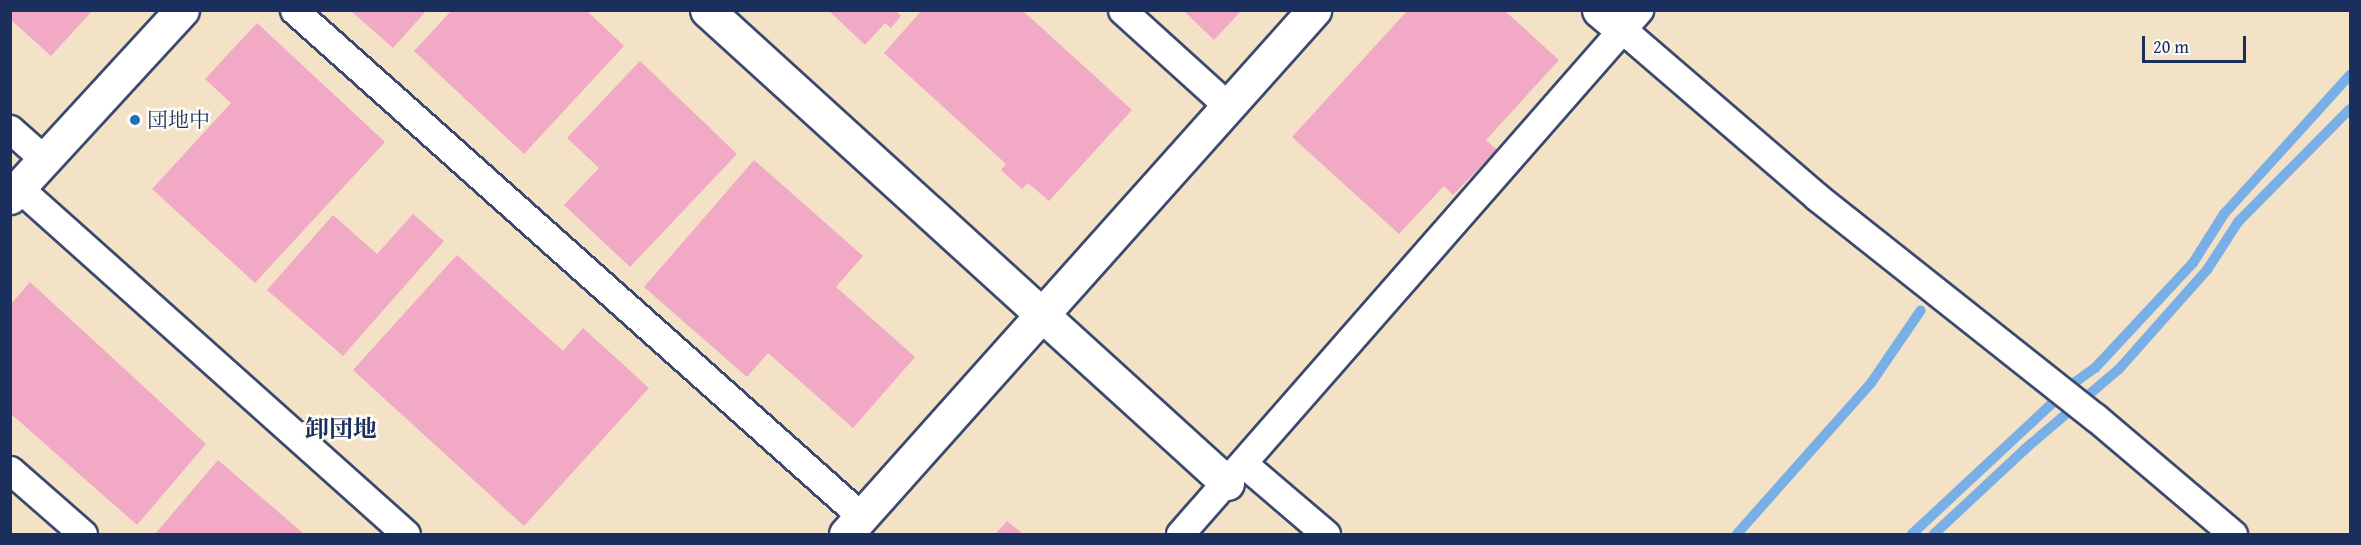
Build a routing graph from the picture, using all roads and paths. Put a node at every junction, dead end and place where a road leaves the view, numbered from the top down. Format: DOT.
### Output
graph roads {
  1 [pos="182,10"];
  2 [pos="294,10"];
  3 [pos="707,10"];
  4 [pos="1122,10"];
  5 [pos="1314,10"];
  6 [pos="1620,17"];
  7 [pos="1228,107"];
  8 [pos="10,129"];
  9 [pos="46,161"];
  10 [pos="15,193"];
  11 [pos="1044,316"];
  12 [pos="10,470"];
  13 [pos="1236,473"];
  14 [pos="854,526"];
  15 [pos="83,534"];
  16 [pos="406,534"];
  17 [pos="1180,534"];
  18 [pos="1326,534"];
  19 [pos="2233,534"];
  1 -- 9 [label="street"];
  2 -- 14 [label="street"];
  3 -- 11 [label="street"];
  4 -- 7 [label="street"];
  5 -- 7 [label="street"];
  6 -- 13 [label="street"];
  6 -- 19 [label="street"];
  7 -- 11 [label="street"];
  8 -- 9 [label="street"];
  9 -- 10 [label="street"];
  10 -- 16 [label="street"];
  11 -- 13 [label="street"];
  11 -- 14 [label="street"];
  12 -- 15 [label="street"];
  13 -- 17 [label="street"];
  13 -- 18 [label="street"];
}
